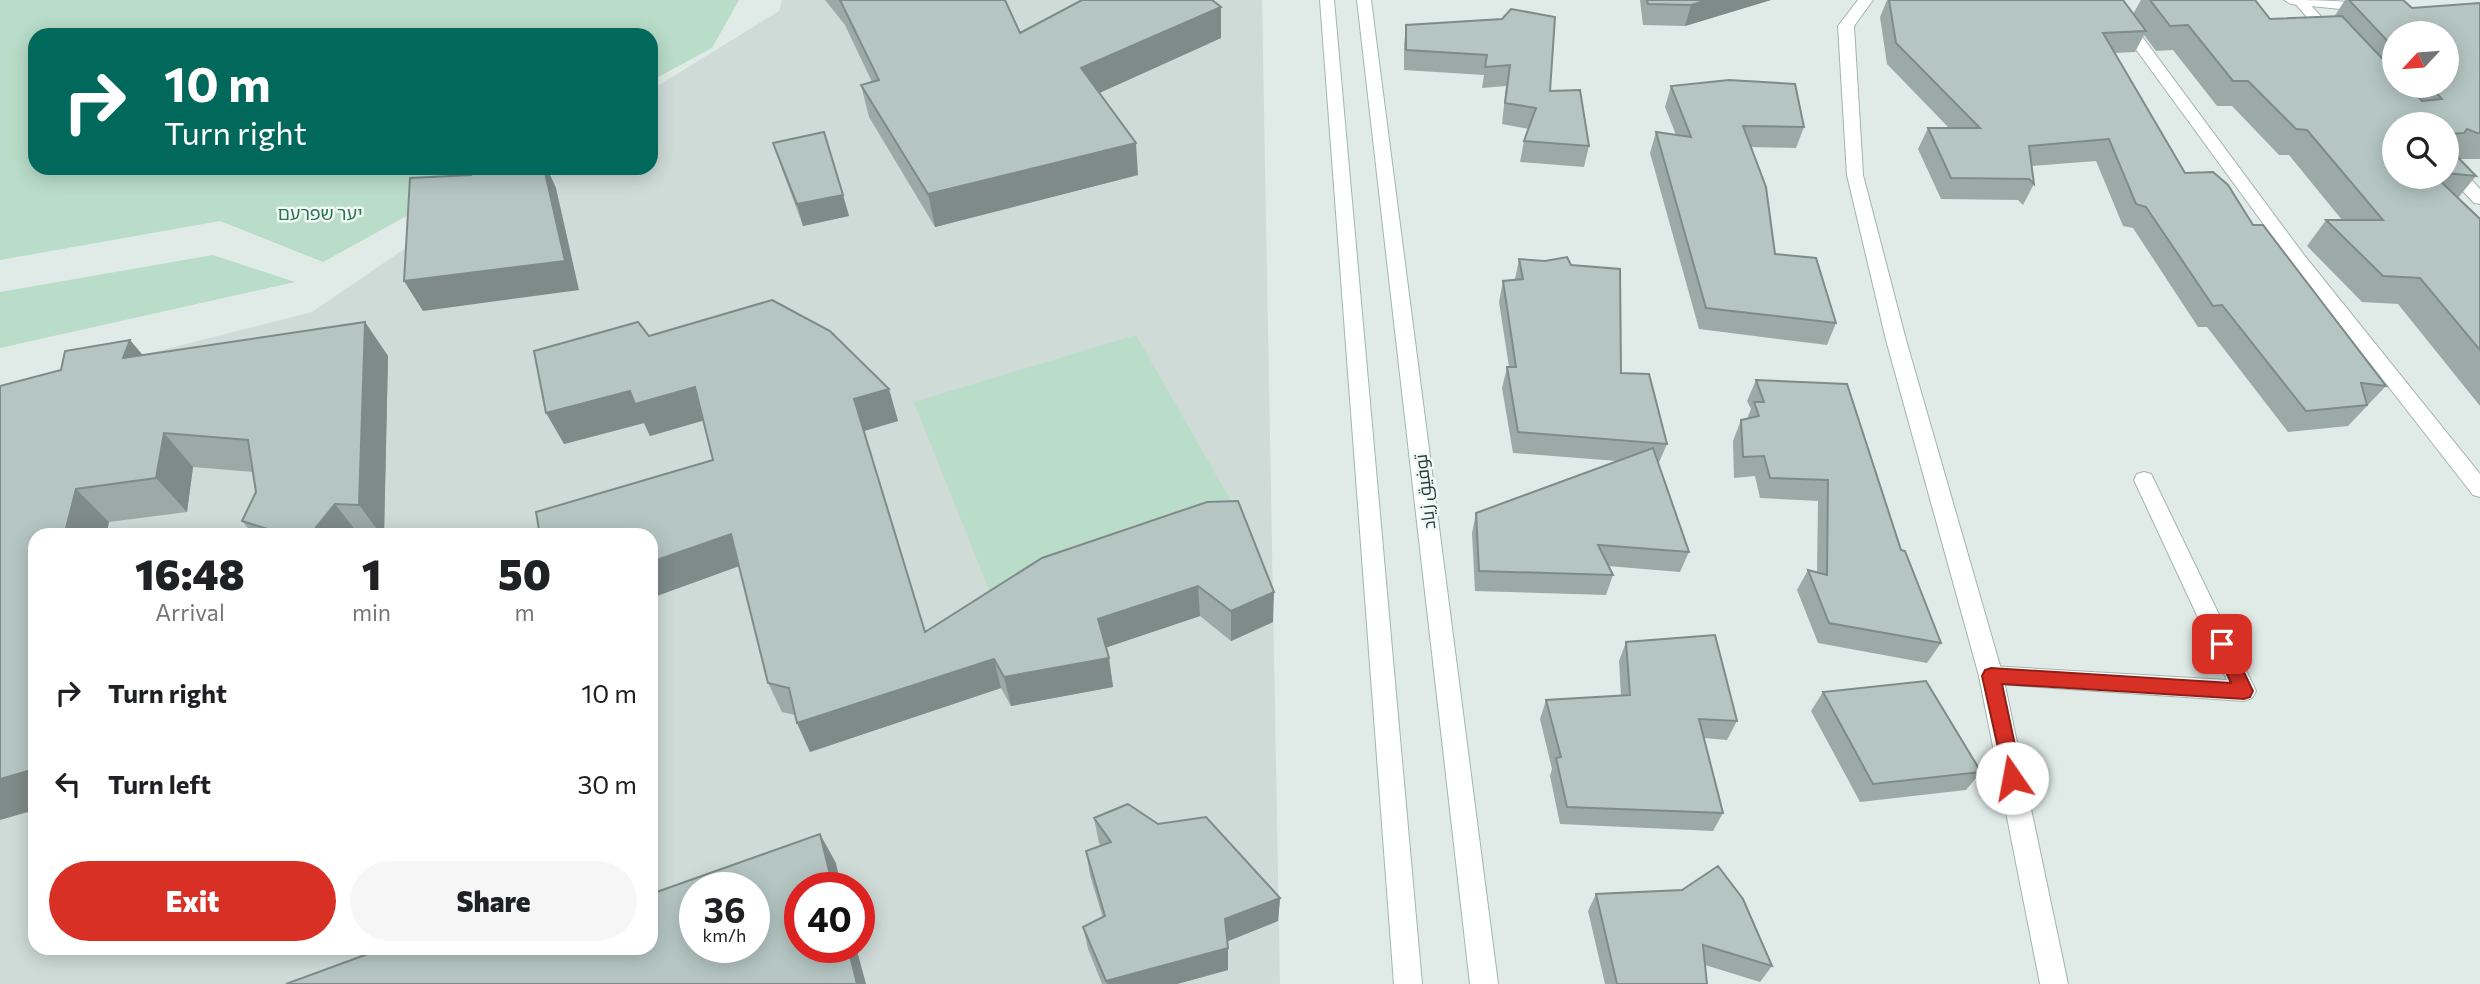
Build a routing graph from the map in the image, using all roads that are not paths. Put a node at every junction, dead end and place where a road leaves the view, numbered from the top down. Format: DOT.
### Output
graph roads {
  1 [pos="1326,0"];
  2 [pos="1364,0"];
  3 [pos="1866,0"];
  4 [pos="2107,0"];
  5 [pos="2295,1"];
  6 [pos="2384,9"];
  7 [pos="2344,50"];
  8 [pos="2459,176"];
  9 [pos="2480,199"];
  10 [pos="2144,480"];
  11 [pos="2480,489"];
  12 [pos="1991,676"];
  13 [pos="1408,984"];
  14 [pos="1484,984"];
  15 [pos="2054,984"];
  1 -- 13 [label="street"];
  2 -- 14 [label="street, توفيق زياد"];
  3 -- 12 [label="street"];
  4 -- 11 [label="street"];
  5 -- 6 [label="street"];
  5 -- 7 [label="street"];
  8 -- 9 [label="street"];
  10 -- 12 [label="street"];
  12 -- 15 [label="street"];
}
